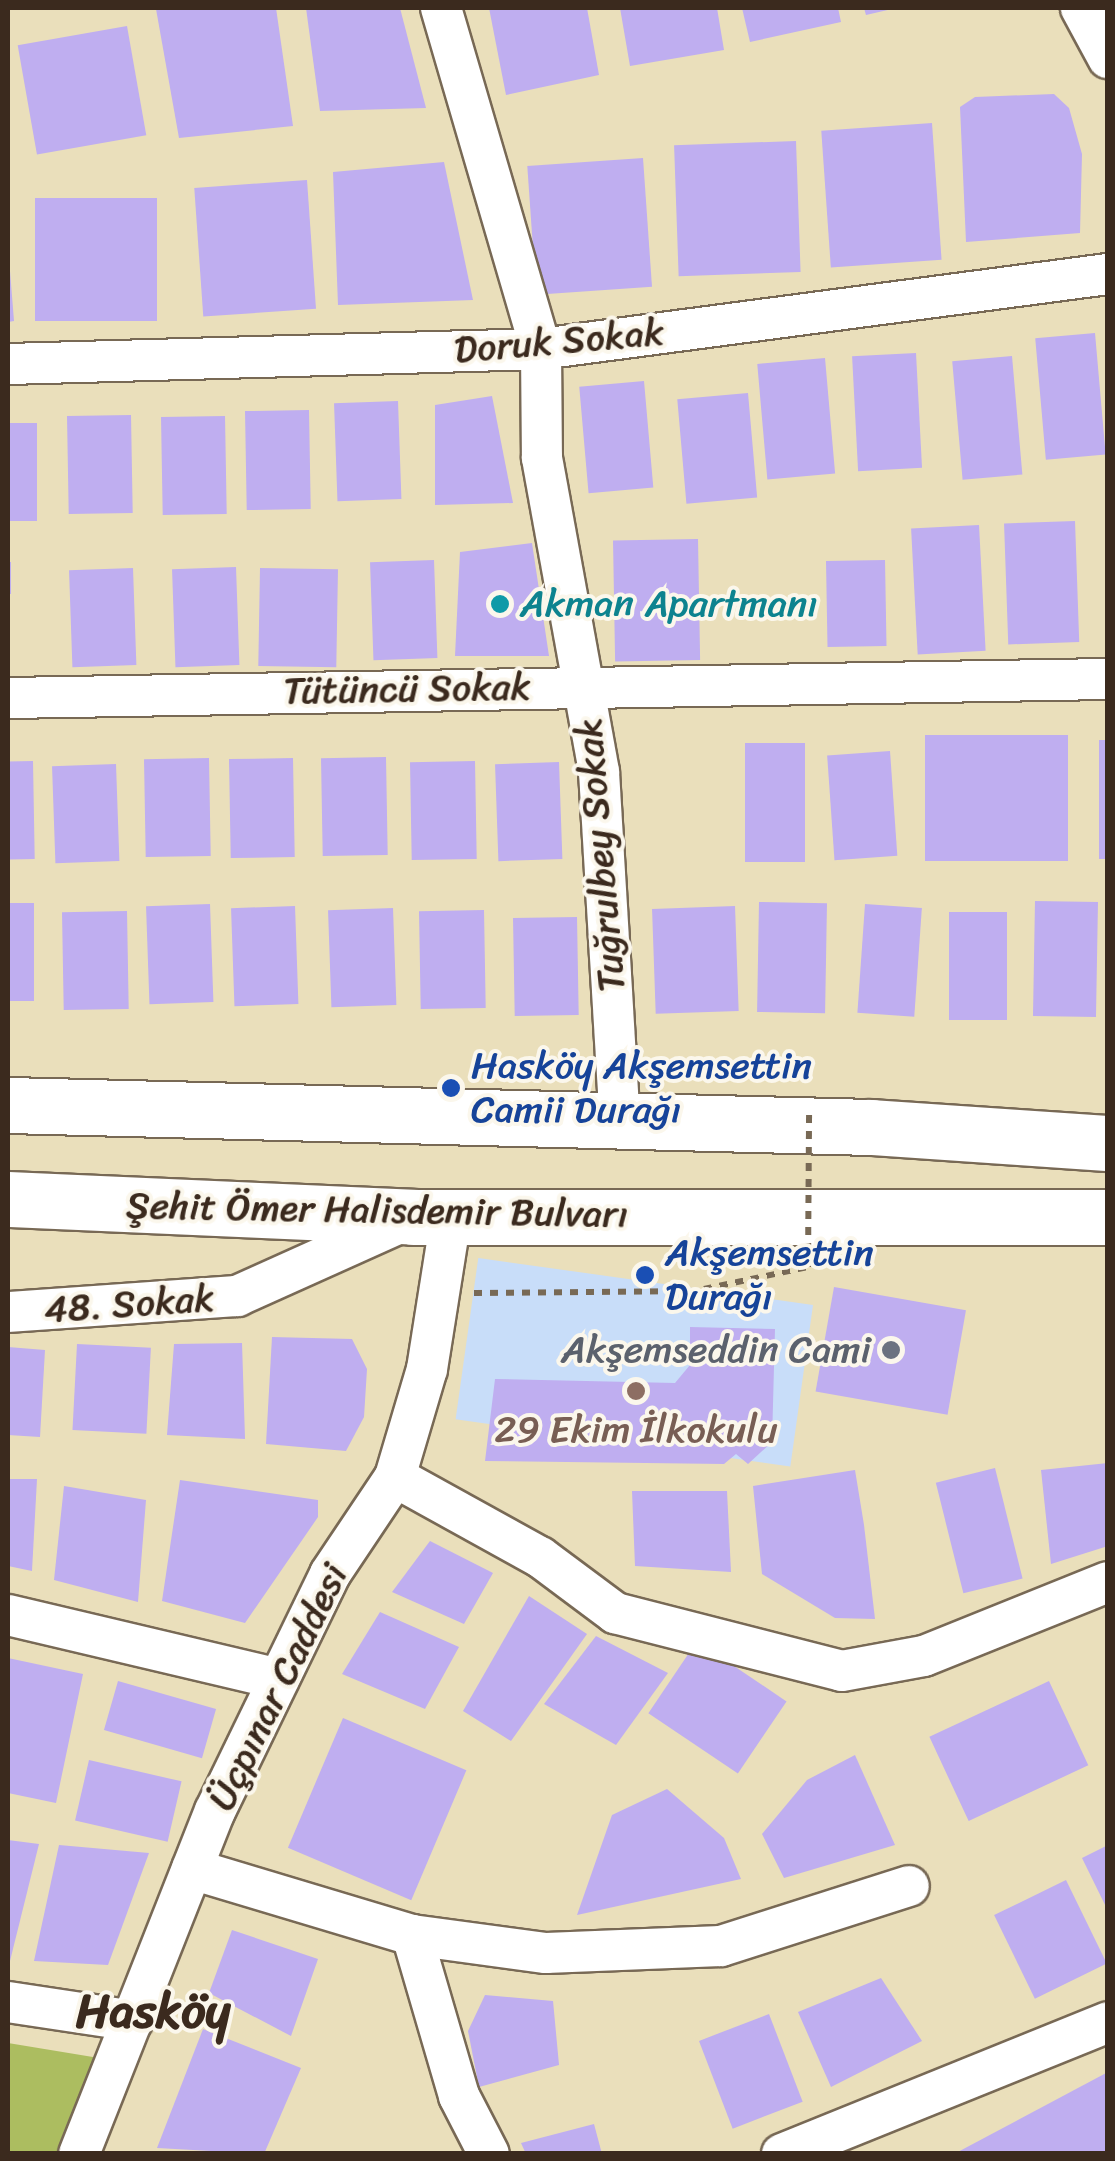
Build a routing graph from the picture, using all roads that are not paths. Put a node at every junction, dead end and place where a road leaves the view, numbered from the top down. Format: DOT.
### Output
graph roads {
  1 [pos="440,8"];
  2 [pos="1082,8"];
  3 [pos="1108,58"];
  4 [pos="1108,274"];
  5 [pos="541,349"];
  6 [pos="8,364"];
  7 [pos="1108,679"];
  8 [pos="584,686"];
  9 [pos="8,698"];
  10 [pos="8,1105"];
  11 [pos="620,1121"];
  12 [pos="1108,1143"];
  13 [pos="8,1198"];
  14 [pos="432,1217"];
  15 [pos="1108,1217"];
  16 [pos="8,1312"];
  17 [pos="395,1478"];
  18 [pos="1108,1582"];
  19 [pos="8,1615"];
  20 [pos="279,1679"];
  21 [pos="192,1870"];
  22 [pos="909,1886"];
  23 [pos="412,1935"];
  24 [pos="8,2002"];
  25 [pos="133,2021"];
  26 [pos="1108,2022"];
  27 [pos="78,2154"];
  28 [pos="488,2154"];
  29 [pos="782,2154"];
  1 -- 5 [label="street, Tuğrulbey Sokak"];
  2 -- 3 [label="street"];
  4 -- 5 [label="street, Doruk Sokak"];
  5 -- 6 [label="street, Doruk Sokak"];
  5 -- 8 [label="street, Tuğrulbey Sokak"];
  7 -- 8 [label="street, Tütüncü Sokak"];
  8 -- 9 [label="street, Tütüncü Sokak"];
  8 -- 11 [label="street, Tuğrulbey Sokak"];
  10 -- 11 [label="highway"];
  11 -- 12 [label="highway"];
  13 -- 14 [label="highway, Şehit Ömer Halisdemir Bulvarı"];
  14 -- 15 [label="highway, Şehit Ömer Halisdemir Bulvarı"];
  14 -- 16 [label="street, 48. Sokak"];
  14 -- 17 [label="street, Üçpınar Caddesi"];
  17 -- 18 [label="street"];
  17 -- 20 [label="street, Üçpınar Caddesi"];
  19 -- 20 [label="street"];
  20 -- 21 [label="street, Üçpınar Caddesi"];
  21 -- 23 [label="street"];
  21 -- 25 [label="street, Üçpınar Caddesi"];
  22 -- 23 [label="street"];
  23 -- 28 [label="street"];
  24 -- 25 [label="street"];
  25 -- 27 [label="street, Üçpınar Caddesi"];
  26 -- 29 [label="street"];
}
